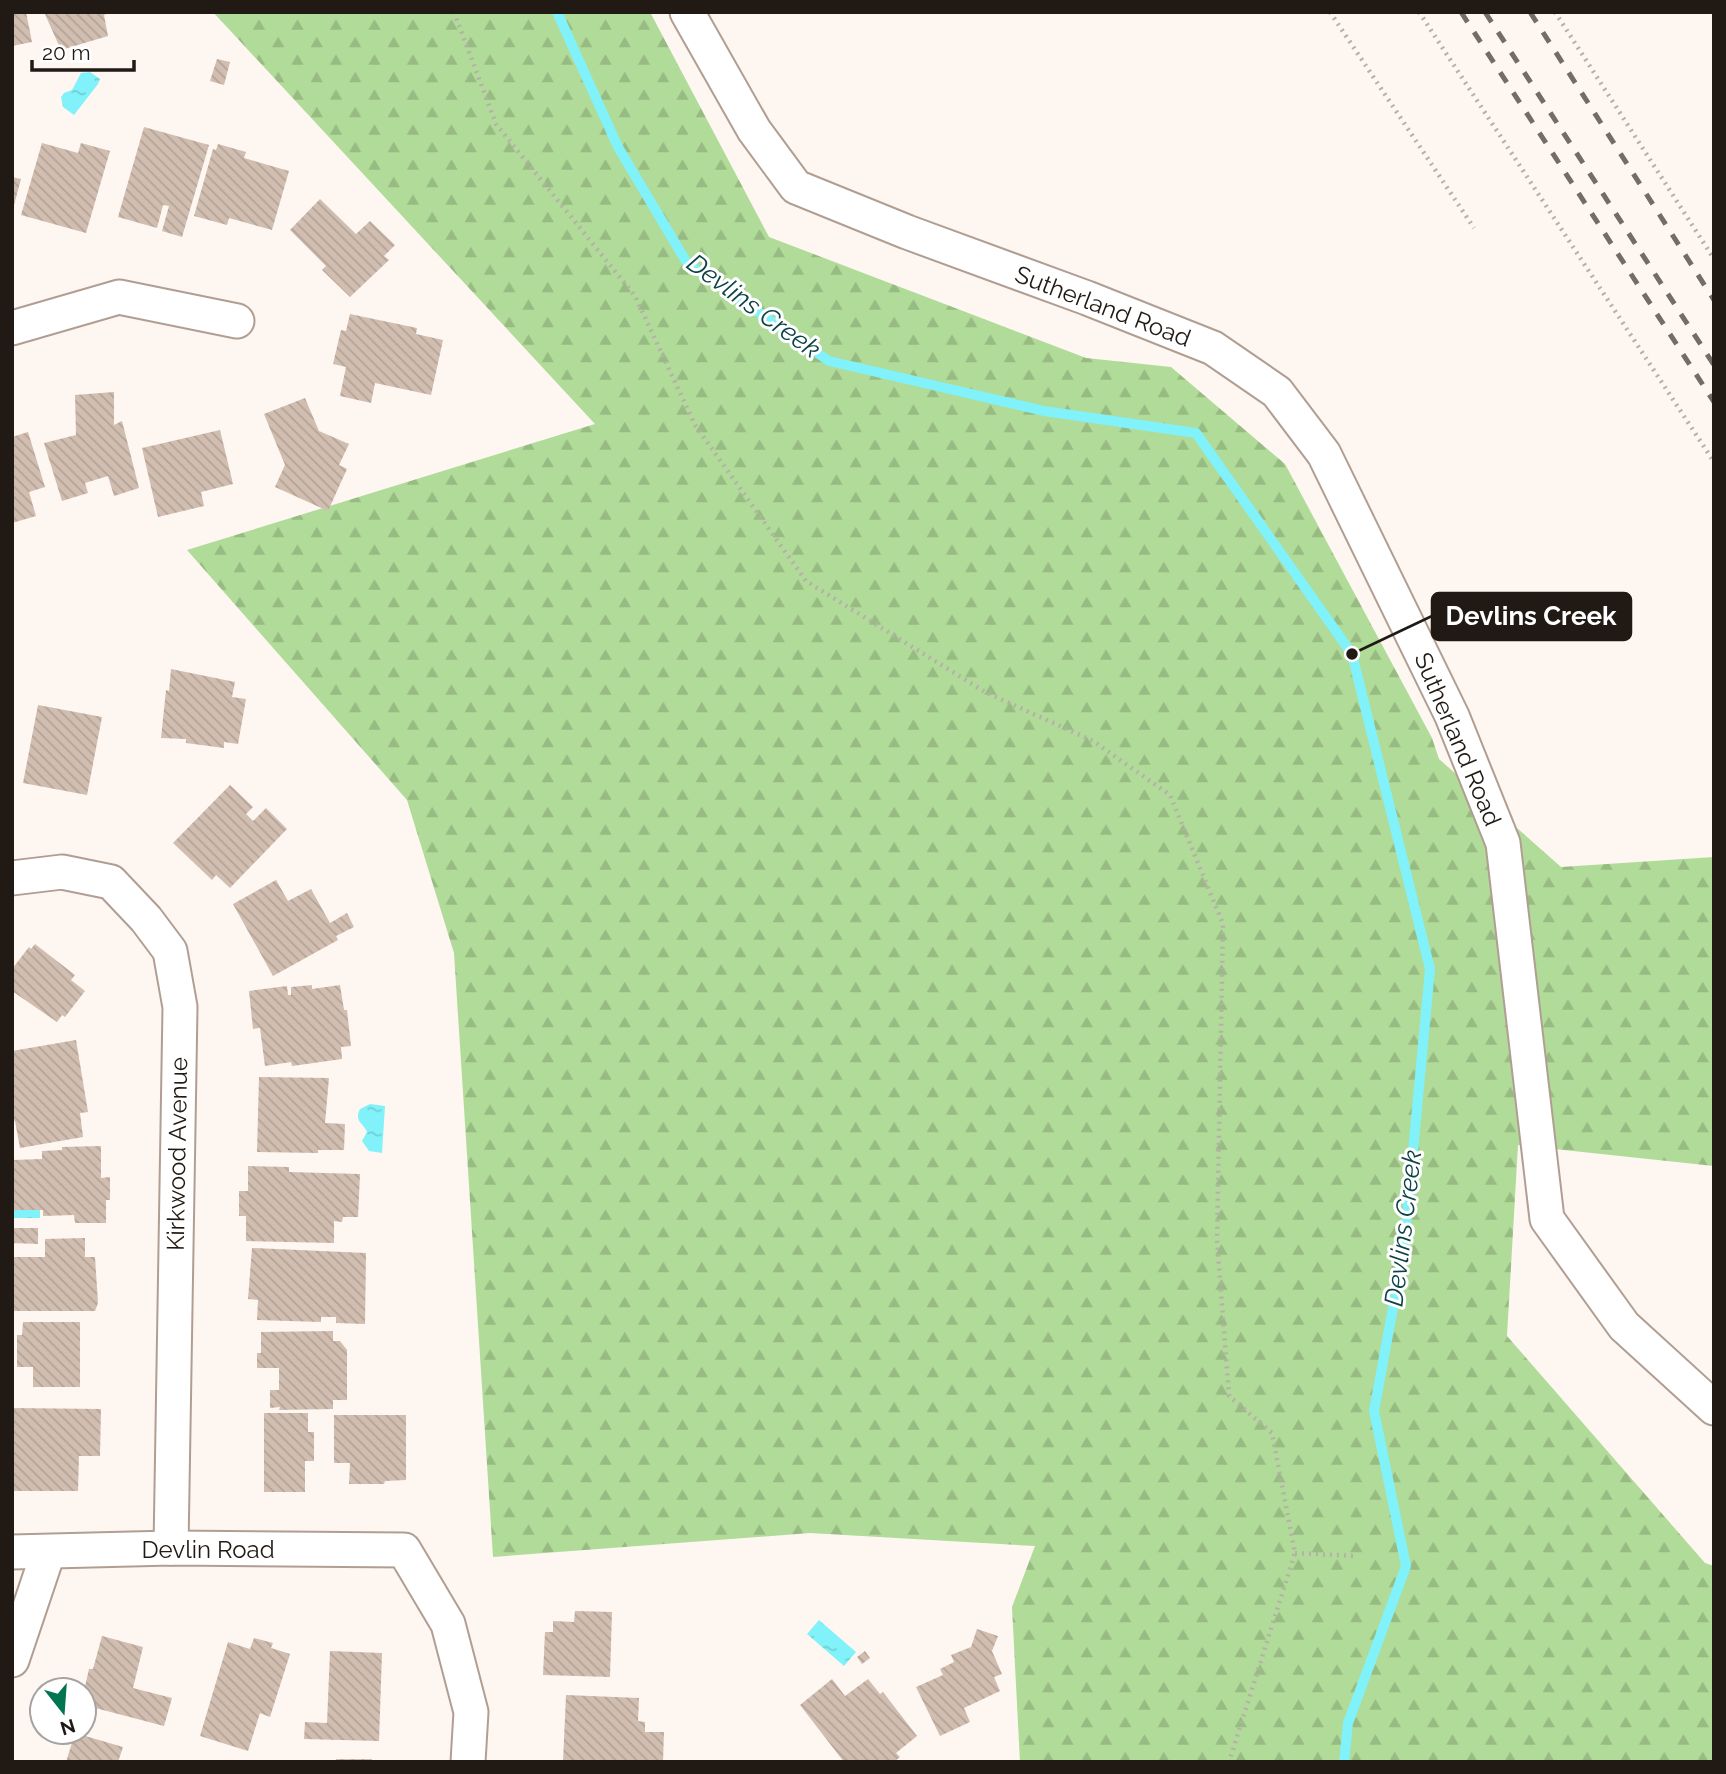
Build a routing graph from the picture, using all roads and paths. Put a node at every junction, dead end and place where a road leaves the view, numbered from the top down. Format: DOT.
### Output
graph roads {
  1 [pos="454,12"];
  2 [pos="687,12"];
  3 [pos="1330,12"];
  4 [pos="1419,12"];
  5 [pos="1555,12"];
  6 [pos="1474,228"];
  7 [pos="1714,260"];
  8 [pos="237,321"];
  9 [pos="12,328"];
  10 [pos="1714,462"];
  11 [pos="12,878"];
  12 [pos="1714,1408"];
  13 [pos="171,1548"];
  14 [pos="12,1552"];
  15 [pos="48,1553"];
  16 [pos="1295,1553"];
  17 [pos="1355,1556"];
  18 [pos="12,1660"];
  19 [pos="468,1762"];
  20 [pos="1229,1762"];
  1 -- 16 [label="path"];
  2 -- 12 [label="street, Sutherland Road"];
  3 -- 6 [label="path"];
  4 -- 10 [label="path"];
  5 -- 7 [label="path"];
  8 -- 9 [label="street"];
  11 -- 13 [label="street, Kirkwood Avenue"];
  13 -- 15 [label="street, Devlin Road"];
  13 -- 19 [label="street, Devlin Road"];
  14 -- 15 [label="street, Devlin Road"];
  15 -- 18 [label="street"];
  16 -- 17 [label="path"];
  16 -- 20 [label="path"];
}
